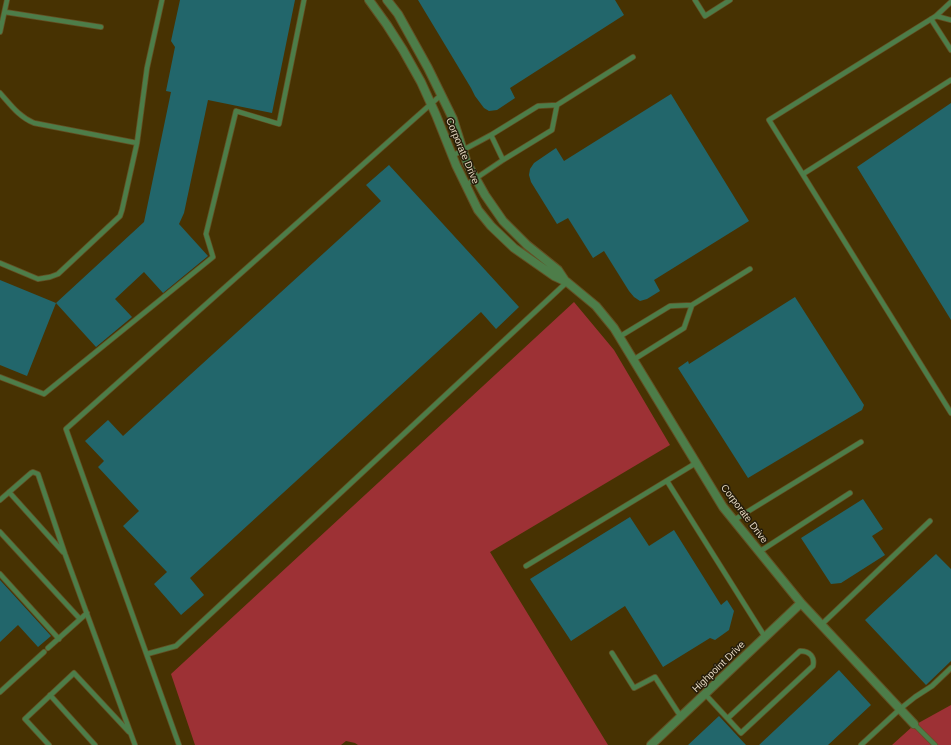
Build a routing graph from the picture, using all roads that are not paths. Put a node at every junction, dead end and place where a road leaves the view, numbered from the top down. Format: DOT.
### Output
graph roads {
  1 [pos="7,0"];
  2 [pos="162,0"];
  3 [pos="304,0"];
  4 [pos="369,0"];
  5 [pos="387,0"];
  6 [pos="695,0"];
  7 [pos="730,0"];
  8 [pos="951,2"];
  9 [pos="5,12"];
  10 [pos="936,16"];
  11 [pos="931,19"];
  12 [pos="951,20"];
  13 [pos="101,27"];
  14 [pos="0,32"];
  15 [pos="951,50"];
  16 [pos="633,58"];
  17 [pos="951,80"];
  18 [pos="0,93"];
  19 [pos="441,95"];
  20 [pos="431,105"];
  21 [pos="557,105"];
  22 [pos="491,135"];
  23 [pos="137,143"];
  24 [pos="463,150"];
  25 [pos="452,156"];
  26 [pos="503,160"];
  27 [pos="803,174"];
  28 [pos="475,178"];
  29 [pos="466,185"];
  30 [pos="0,263"];
  31 [pos="750,269"];
  32 [pos="566,282"];
  33 [pos="692,305"];
  34 [pos="619,337"];
  35 [pos="633,360"];
  36 [pos="0,377"];
  37 [pos="951,413"];
  38 [pos="861,442"];
  39 [pos="696,463"];
  40 [pos="666,481"];
  41 [pos="9,492"];
  42 [pos="850,493"];
  43 [pos="0,500"];
  44 [pos="734,520"];
  45 [pos="930,521"];
  46 [pos="0,532"];
  47 [pos="760,552"];
  48 [pos="65,554"];
  49 [pos="526,566"];
  50 [pos="0,574"];
  51 [pos="800,603"];
  52 [pos="87,612"];
  53 [pos="80,619"];
  54 [pos="821,625"];
  55 [pos="765,636"];
  56 [pos="58,639"];
  57 [pos="48,648"];
  58 [pos="44,652"];
  59 [pos="612,653"];
  60 [pos="146,654"];
  61 [pos="951,668"];
  62 [pos="0,692"];
  63 [pos="705,694"];
  64 [pos="50,695"];
  65 [pos="900,710"];
  66 [pos="681,717"];
  67 [pos="728,718"];
  68 [pos="914,724"];
  69 [pos="132,735"];
  70 [pos="49,745"];
  71 [pos="95,745"];
  72 [pos="135,745"];
  73 [pos="179,745"];
  74 [pos="651,745"];
  75 [pos="861,745"];
  76 [pos="935,745"];
  1 -- 9 [label="lane"];
  2 -- 23 [label="lane"];
  3 -- 36 [label="lane"];
  4 -- 20 [label="street, Corporate Drive"];
  5 -- 19 [label="street, Corporate Drive"];
  6 -- 7 [label="lane"];
  8 -- 10 [label="lane"];
  9 -- 13 [label="lane"];
  9 -- 14 [label="lane"];
  10 -- 11 [label="lane"];
  10 -- 12 [label="lane"];
  11 -- 15 [label="lane"];
  11 -- 27 [label="lane"];
  16 -- 21 [label="lane"];
  17 -- 27 [label="lane"];
  18 -- 23 [label="lane"];
  19 -- 20 [label="lane"];
  19 -- 24 [label="street, Corporate Drive"];
  20 -- 25 [label="street, Corporate Drive"];
  20 -- 60 [label="lane"];
  21 -- 22 [label="lane"];
  21 -- 26 [label="lane"];
  22 -- 24 [label="lane"];
  22 -- 26 [label="lane"];
  23 -- 30 [label="lane"];
  24 -- 25 [label="lane"];
  24 -- 28 [label="street, Corporate Drive"];
  25 -- 29 [label="street, Corporate Drive"];
  26 -- 28 [label="lane"];
  27 -- 37 [label="lane"];
  28 -- 29 [label="lane"];
  28 -- 32 [label="street, Corporate Drive"];
  29 -- 32 [label="street, Corporate Drive"];
  31 -- 33 [label="lane"];
  32 -- 34 [label="street, Corporate Drive"];
  32 -- 60 [label="lane"];
  33 -- 34 [label="lane"];
  33 -- 35 [label="lane"];
  34 -- 35 [label="street, Corporate Drive"];
  35 -- 39 [label="street, Corporate Drive"];
  38 -- 44 [label="lane"];
  39 -- 40 [label="lane"];
  39 -- 44 [label="street, Corporate Drive"];
  40 -- 49 [label="lane"];
  40 -- 55 [label="lane"];
  41 -- 43 [label="lane"];
  41 -- 48 [label="lane"];
  41 -- 48 [label="lane"];
  42 -- 47 [label="lane"];
  44 -- 47 [label="street, Corporate Drive"];
  45 -- 54 [label="lane"];
  46 -- 53 [label="lane"];
  47 -- 51 [label="street, Corporate Drive"];
  48 -- 52 [label="lane"];
  50 -- 56 [label="lane"];
  51 -- 54 [label="street, Corporate Drive"];
  51 -- 55 [label="street, Highpoint Drive"];
  52 -- 53 [label="lane"];
  52 -- 69 [label="lane"];
  53 -- 56 [label="lane"];
  54 -- 65 [label="street, Corporate Drive"];
  55 -- 63 [label="street, Highpoint Drive"];
  56 -- 57 [label="lane"];
  58 -- 62 [label="lane"];
  59 -- 66 [label="lane"];
  60 -- 73 [label="lane"];
  61 -- 65 [label="lane"];
  63 -- 66 [label="street, Highpoint Drive"];
  63 -- 67 [label="lane"];
  64 -- 69 [label="lane"];
  64 -- 70 [label="lane"];
  64 -- 71 [label="lane"];
  65 -- 68 [label="street, Corporate Drive"];
  65 -- 75 [label="lane"];
  66 -- 74 [label="street, Highpoint Drive"];
  67 -- 67 [label="lane"];
  68 -- 76 [label="lane"];
  69 -- 72 [label="lane"];
}
